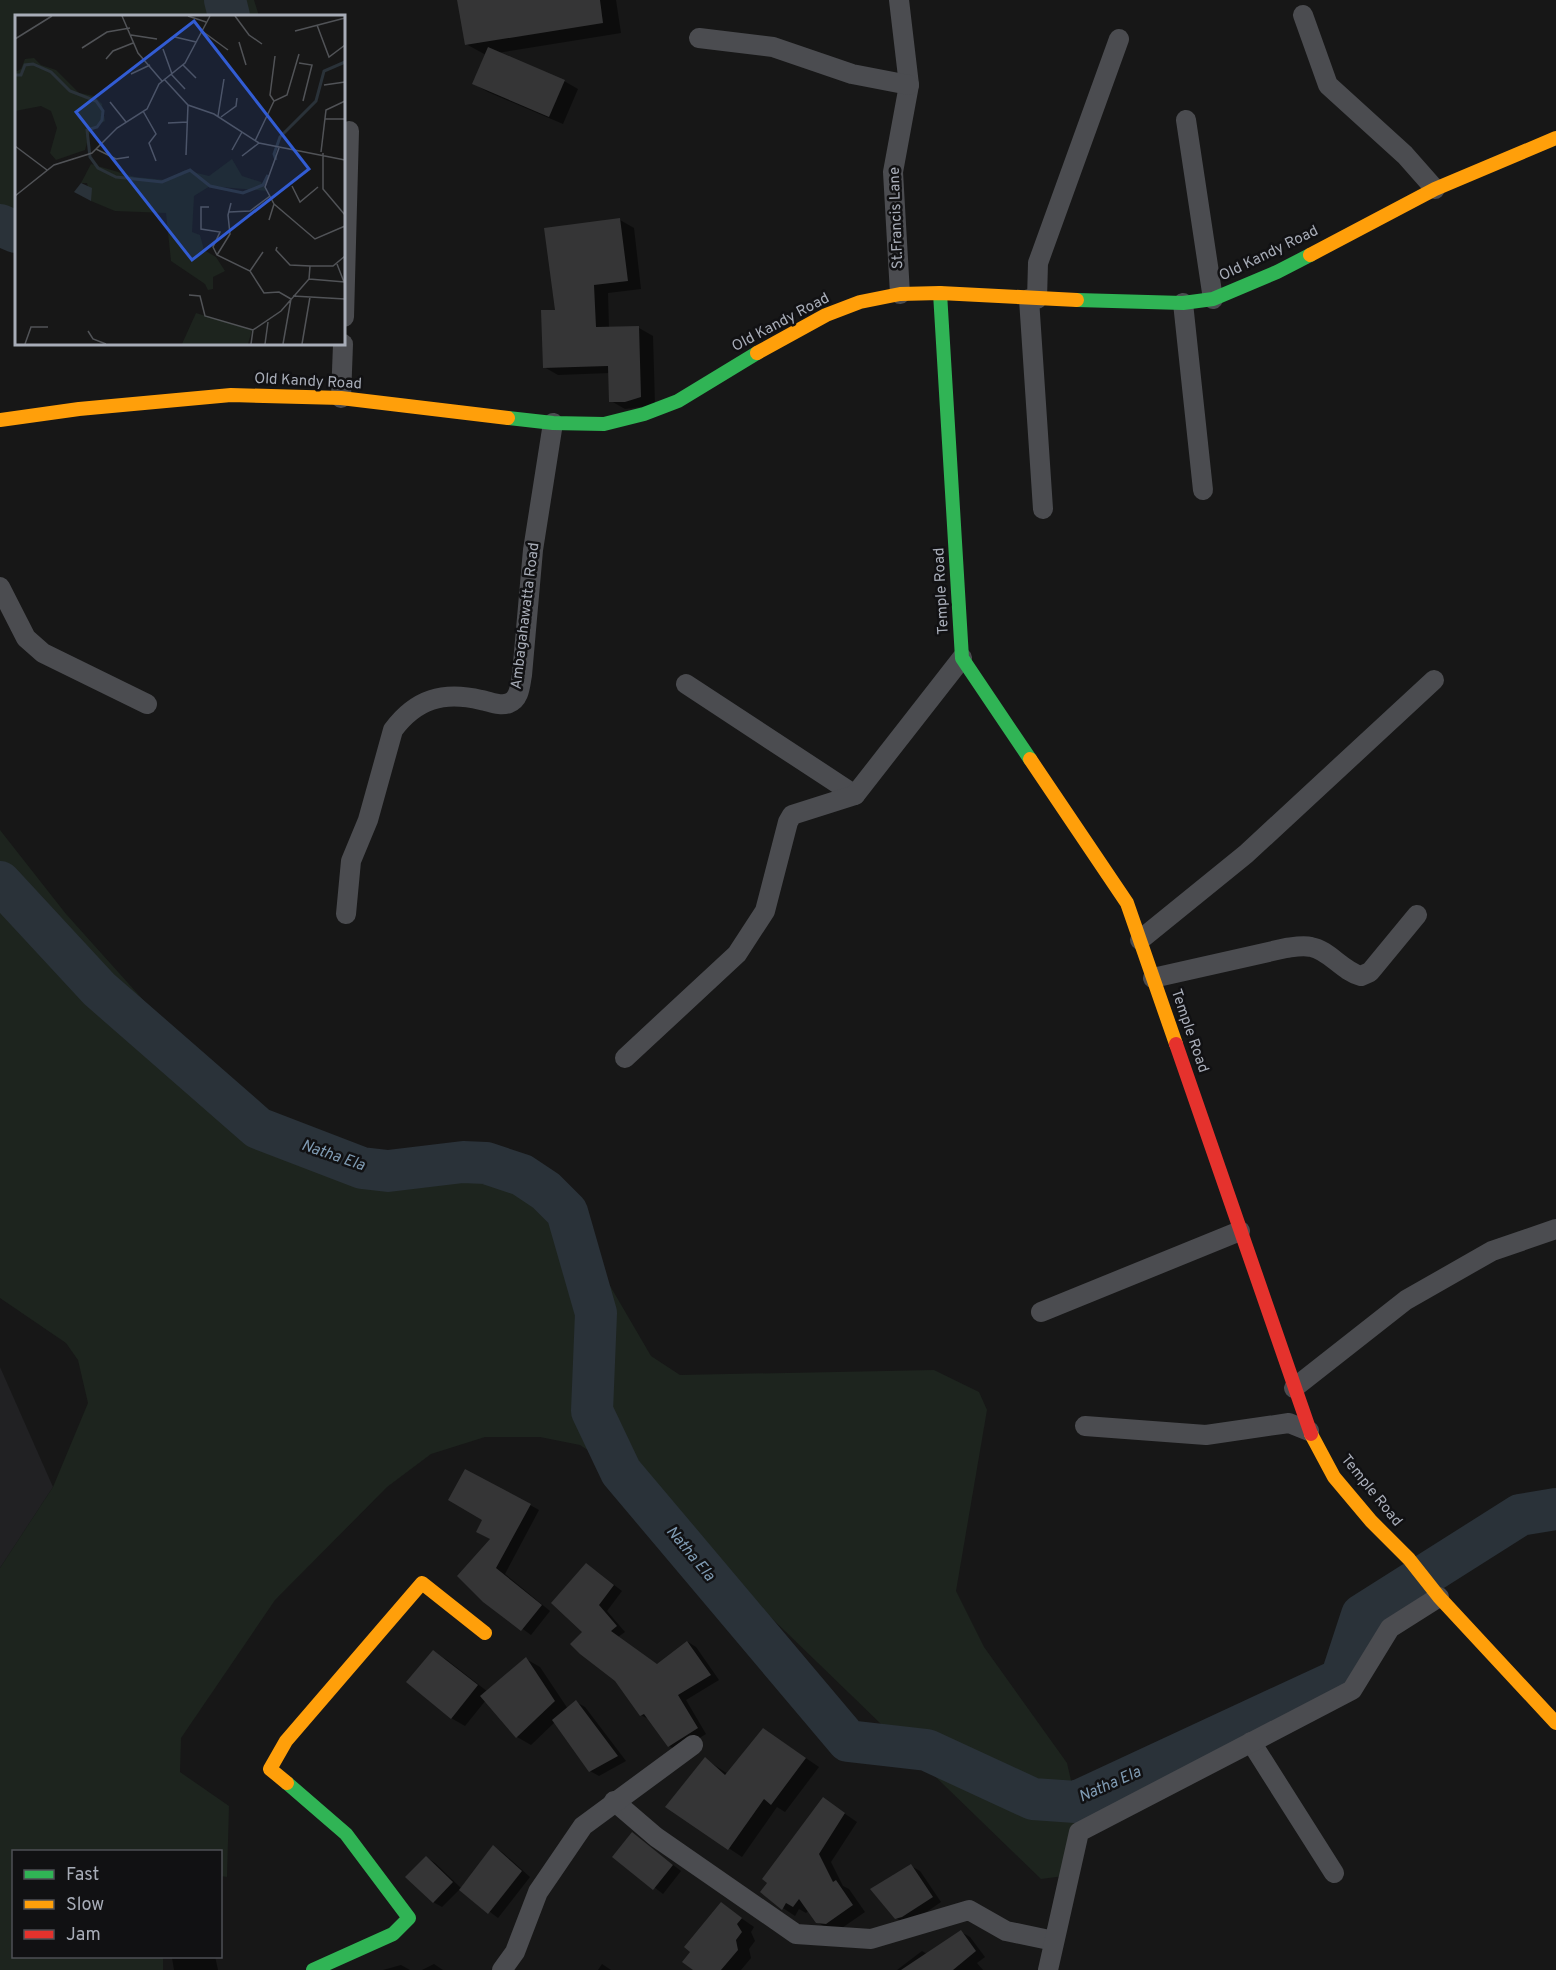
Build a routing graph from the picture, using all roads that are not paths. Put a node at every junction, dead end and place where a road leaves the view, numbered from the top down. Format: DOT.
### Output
graph roads {
  1 [pos="899,0"];
  2 [pos="1303,15"];
  3 [pos="699,38"];
  4 [pos="1119,39"];
  5 [pos="909,85"];
  6 [pos="1186,120"];
  7 [pos="349,131"];
  8 [pos="1556,138"];
  9 [pos="1435,189"];
  10 [pos="345,280"];
  11 [pos="940,293"];
  12 [pos="900,294"];
  13 [pos="1033,299"];
  14 [pos="1213,299"];
  15 [pos="1183,303"];
  16 [pos="343,345"];
  17 [pos="341,398"];
  18 [pos="0,420"];
  19 [pos="553,423"];
  20 [pos="1203,490"];
  21 [pos="1043,509"];
  22 [pos="0,587"];
  23 [pos="962,658"];
  24 [pos="1434,680"];
  25 [pos="687,684"];
  26 [pos="147,704"];
  27 [pos="855,795"];
  28 [pos="346,914"];
  29 [pos="1417,915"];
  30 [pos="1140,940"];
  31 [pos="1153,978"];
  32 [pos="625,1058"];
  33 [pos="1556,1229"];
  34 [pos="1240,1231"];
  35 [pos="1041,1312"];
  36 [pos="1294,1388"];
  37 [pos="1085,1426"];
  38 [pos="1309,1431"];
  39 [pos="1439,1597"];
  40 [pos="485,1633"];
  41 [pos="1556,1723"];
  42 [pos="1251,1742"];
  43 [pos="693,1745"];
  44 [pos="614,1801"];
  45 [pos="1334,1873"];
  46 [pos="1054,1941"];
  47 [pos="314,1970"];
  48 [pos="502,1970"];
  49 [pos="1048,1970"];
  1 -- 5 [label="street, St.Francis Lane"];
  2 -- 9 [label="street"];
  3 -- 5 [label="street"];
  4 -- 13 [label="street"];
  5 -- 12 [label="street, St.Francis Lane"];
  6 -- 14 [label="street"];
  7 -- 10 [label="street"];
  8 -- 9 [label="street, Old Kandy Road"];
  9 -- 14 [label="street, Old Kandy Road"];
  11 -- 12 [label="street, Old Kandy Road"];
  11 -- 13 [label="street, Old Kandy Road"];
  11 -- 23 [label="street, Temple Road"];
  12 -- 19 [label="street, Old Kandy Road"];
  13 -- 15 [label="street, Old Kandy Road"];
  13 -- 21 [label="street"];
  14 -- 15 [label="street, Old Kandy Road"];
  15 -- 20 [label="street"];
  16 -- 17 [label="street"];
  17 -- 18 [label="street, Old Kandy Road"];
  17 -- 19 [label="street, Old Kandy Road"];
  19 -- 28 [label="street, Ambagahawatta Road"];
  22 -- 26 [label="street"];
  23 -- 27 [label="street"];
  23 -- 30 [label="street, Temple Road"];
  24 -- 30 [label="street"];
  25 -- 27 [label="street"];
  27 -- 32 [label="street"];
  29 -- 31 [label="street"];
  30 -- 31 [label="street, Temple Road"];
  31 -- 34 [label="street, Temple Road"];
  33 -- 36 [label="street"];
  34 -- 35 [label="street"];
  34 -- 36 [label="street, Temple Road"];
  36 -- 38 [label="street, Temple Road"];
  37 -- 38 [label="street"];
  38 -- 39 [label="street, Temple Road"];
  39 -- 41 [label="street, Temple Road"];
  39 -- 42 [label="street"];
  40 -- 47 [label="street"];
  42 -- 45 [label="street"];
  42 -- 46 [label="street"];
  43 -- 44 [label="street"];
  44 -- 46 [label="street"];
  44 -- 48 [label="street"];
  46 -- 49 [label="street"];
}
